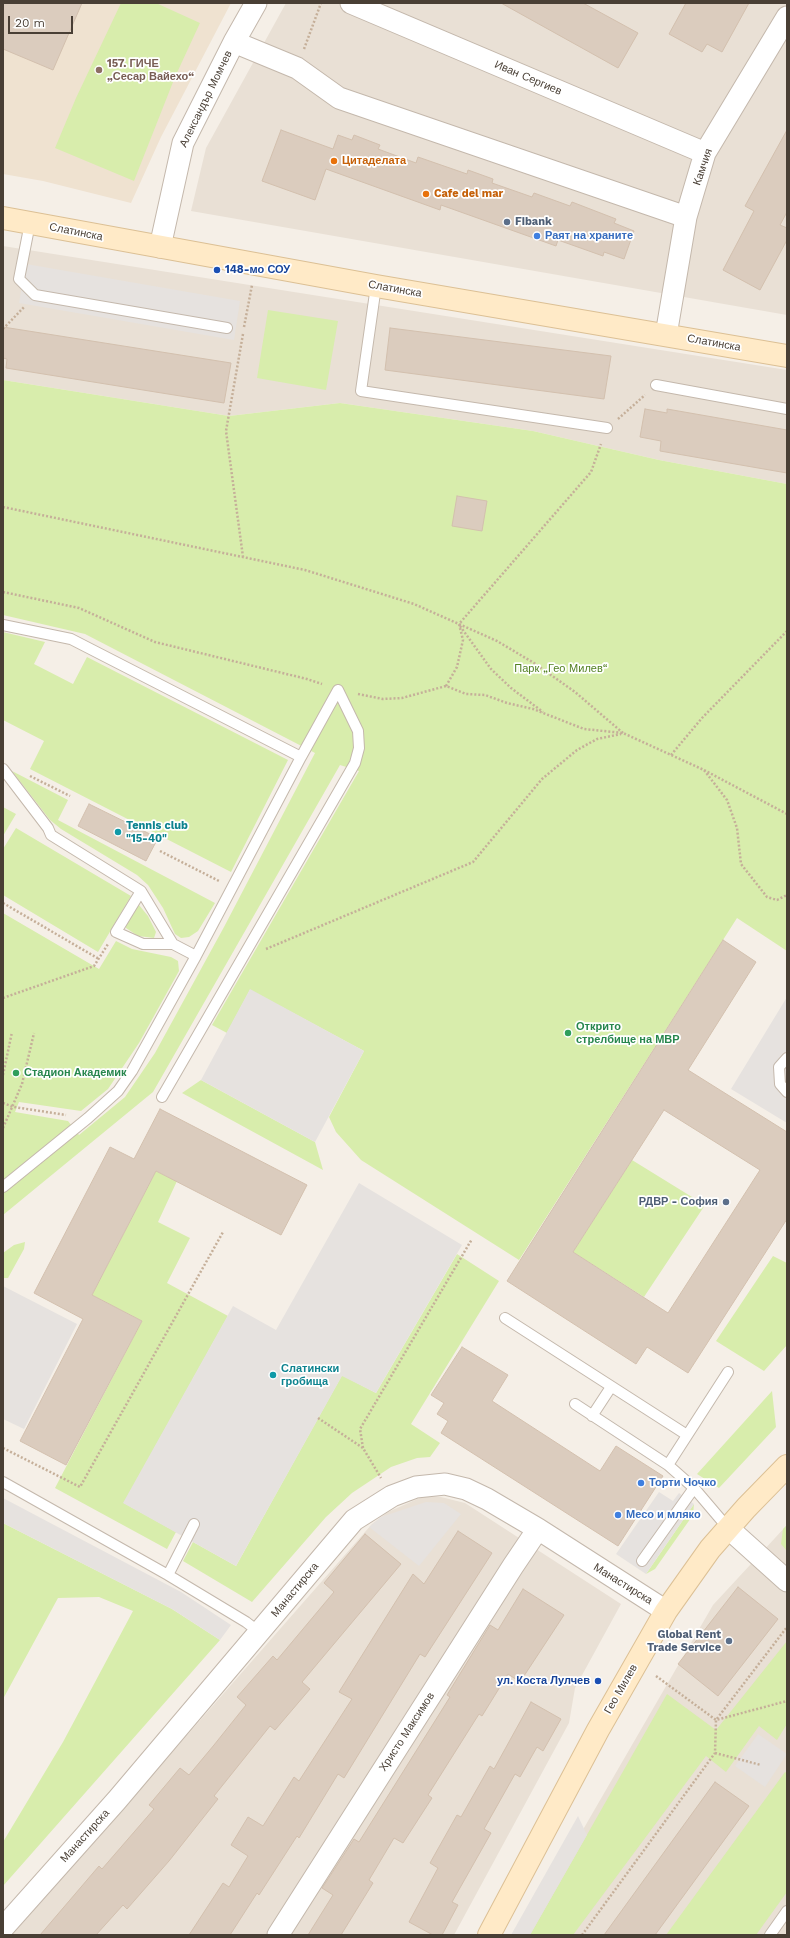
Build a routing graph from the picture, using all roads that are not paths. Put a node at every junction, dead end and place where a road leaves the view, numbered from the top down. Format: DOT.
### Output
graph roads {
  1 [pos="256,3"];
  2 [pos="351,3"];
  3 [pos="787,17"];
  4 [pos="234,42"];
  5 [pos="705,153"];
  6 [pos="3,218"];
  7 [pos="686,218"];
  8 [pos="30,223"];
  9 [pos="160,247"];
  10 [pos="376,286"];
  11 [pos="227,328"];
  12 [pos="666,335"];
  13 [pos="787,356"];
  14 [pos="656,385"];
  15 [pos="787,409"];
  16 [pos="607,428"];
  17 [pos="3,625"];
  18 [pos="301,757"];
  19 [pos="3,769"];
  20 [pos="141,891"];
  21 [pos="173,944"];
  22 [pos="196,956"];
  23 [pos="787,1058"];
  24 [pos="787,1092"];
  25 [pos="162,1097"];
  26 [pos="3,1187"];
  27 [pos="505,1318"];
  28 [pos="728,1372"];
  29 [pos="611,1387"];
  30 [pos="575,1404"];
  31 [pos="592,1416"];
  32 [pos="687,1435"];
  33 [pos="668,1465"];
  34 [pos="787,1466"];
  35 [pos="3,1482"];
  36 [pos="694,1488"];
  37 [pos="194,1524"];
  38 [pos="728,1528"];
  39 [pos="538,1529"];
  40 [pos="642,1561"];
  41 [pos="168,1575"];
  42 [pos="787,1581"];
  43 [pos="666,1611"];
  44 [pos="259,1632"];
  45 [pos="787,1910"];
  46 [pos="3,1928"];
  47 [pos="278,1935"];
  48 [pos="489,1935"];
  49 [pos="770,1935"];
  1 -- 4 [label="street, Александър Момчев"];
  2 -- 5 [label="street, Иван Сергиев"];
  3 -- 5 [label="street, Камчия"];
  4 -- 7 [label="street"];
  4 -- 9 [label="street, Александър Момчев"];
  5 -- 7 [label="street, Камчия"];
  6 -- 8 [label="street, Слатинска"];
  7 -- 12 [label="street, Камчия"];
  8 -- 9 [label="street, Слатинска"];
  8 -- 11 [label="lane"];
  9 -- 10 [label="street, Слатинска"];
  10 -- 12 [label="street, Слатинска"];
  10 -- 16 [label="lane"];
  12 -- 13 [label="street, Слатинска"];
  14 -- 15 [label="lane"];
  17 -- 18 [label="lane"];
  18 -- 22 [label="lane"];
  18 -- 25 [label="lane"];
  19 -- 20 [label="lane"];
  20 -- 21 [label="lane"];
  20 -- 21 [label="lane"];
  21 -- 22 [label="lane"];
  22 -- 26 [label="lane"];
  23 -- 24 [label="lane"];
  27 -- 29 [label="lane"];
  28 -- 32 [label="lane"];
  29 -- 31 [label="lane"];
  29 -- 32 [label="lane"];
  30 -- 31 [label="lane"];
  31 -- 33 [label="lane"];
  32 -- 33 [label="lane"];
  33 -- 36 [label="lane"];
  34 -- 38 [label="street, Гео Милев"];
  35 -- 41 [label="lane"];
  36 -- 38 [label="lane"];
  36 -- 40 [label="lane"];
  37 -- 41 [label="lane"];
  38 -- 42 [label="street"];
  38 -- 43 [label="street, Гео Милев"];
  39 -- 43 [label="street, Манастирска"];
  39 -- 44 [label="street, Манастирска"];
  39 -- 47 [label="street, Христо Максимов"];
  41 -- 44 [label="lane"];
  43 -- 48 [label="street, Гео Милев"];
  44 -- 46 [label="street, Манастирска"];
  45 -- 49 [label="lane"];
}
